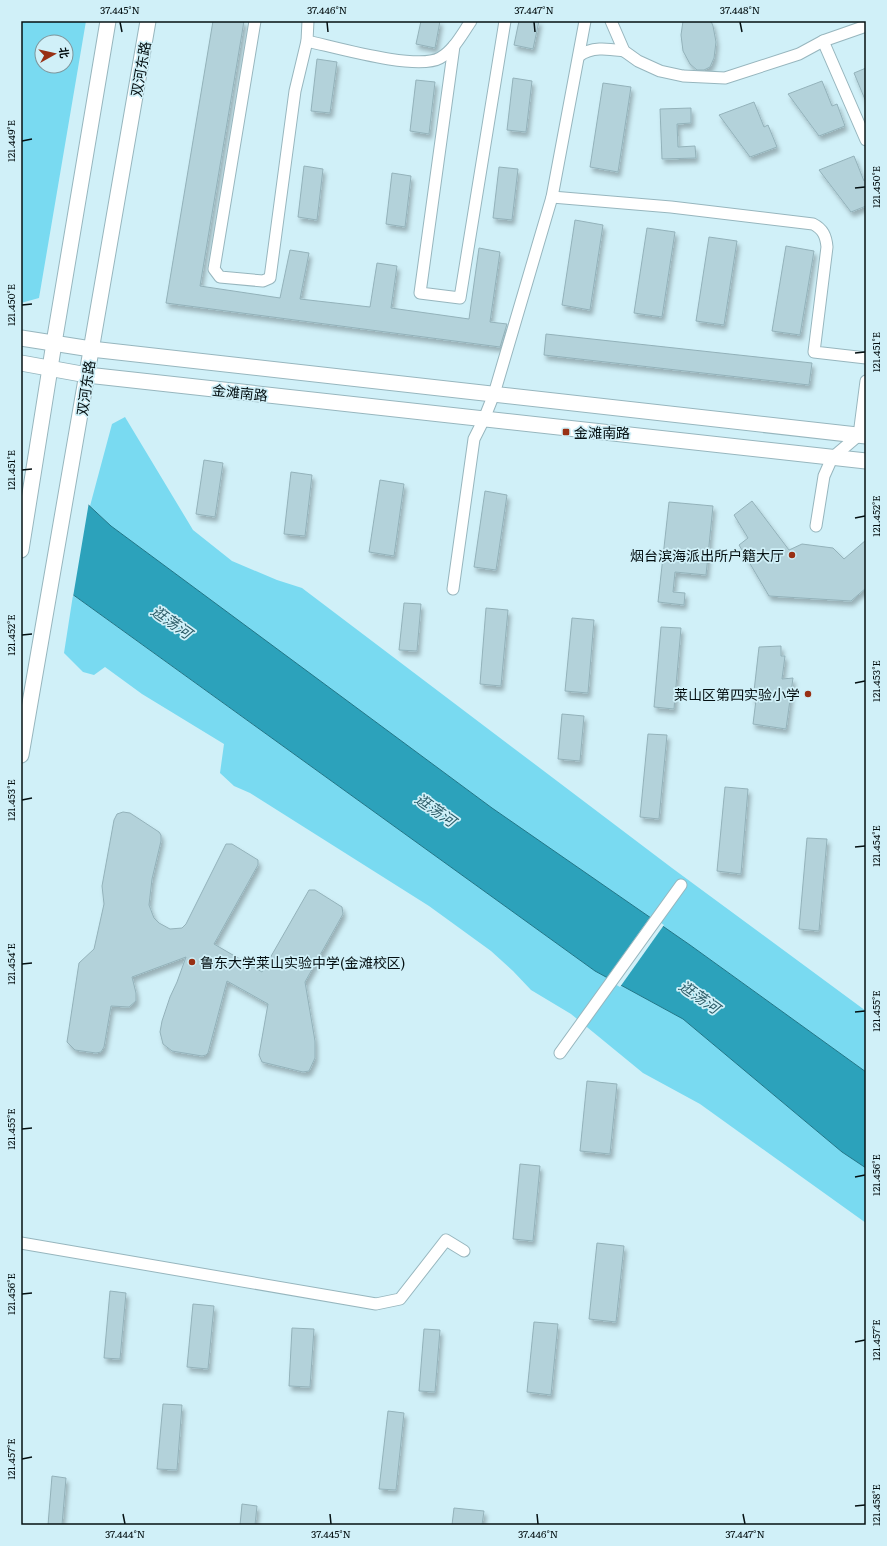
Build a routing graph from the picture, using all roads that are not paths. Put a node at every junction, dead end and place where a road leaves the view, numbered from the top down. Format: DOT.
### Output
graph roads {
  1 [pos="108,21"];
  2 [pos="148,21"];
  3 [pos="255,21"];
  4 [pos="308,21"];
  5 [pos="471,21"];
  6 [pos="505,21"];
  7 [pos="585,21"];
  8 [pos="611,21"];
  9 [pos="866,26"];
  10 [pos="823,40"];
  11 [pos="307,41"];
  12 [pos="454,46"];
  13 [pos="624,51"];
  14 [pos="579,56"];
  15 [pos="866,140"];
  16 [pos="552,197"];
  17 [pos="21,338"];
  18 [pos="54,343"];
  19 [pos="91,349"];
  20 [pos="866,358"];
  21 [pos="21,363"];
  22 [pos="50,368"];
  23 [pos="87,375"];
  24 [pos="866,381"];
  25 [pos="494,394"];
  26 [pos="484,419"];
  27 [pos="863,435"];
  28 [pos="832,458"];
  29 [pos="866,462"];
  30 [pos="816,526"];
  31 [pos="21,550"];
  32 [pos="453,589"];
  33 [pos="21,755"];
  34 [pos="682,885"];
  35 [pos="560,1053"];
  36 [pos="21,1243"];
  37 [pos="464,1250"];
  1 -- 18 [label="street"];
  2 -- 19 [label="street, 双河东路"];
  3 -- 11 [label="street"];
  4 -- 11 [label="street"];
  5 -- 12 [label="street"];
  6 -- 12 [label="street"];
  7 -- 14 [label="street"];
  8 -- 13 [label="street"];
  9 -- 10 [label="street"];
  10 -- 13 [label="street"];
  10 -- 15 [label="street"];
  11 -- 12 [label="street"];
  13 -- 14 [label="street"];
  14 -- 16 [label="street"];
  16 -- 20 [label="street"];
  16 -- 25 [label="street"];
  17 -- 18 [label="street, 金滩南路"];
  18 -- 19 [label="street, 金滩南路"];
  18 -- 22 [label="street"];
  19 -- 23 [label="street, 双河东路"];
  19 -- 25 [label="street, 金滩南路"];
  21 -- 22 [label="street, 金滩南路"];
  22 -- 23 [label="street, 金滩南路"];
  22 -- 31 [label="street"];
  23 -- 26 [label="street, 金滩南路"];
  23 -- 33 [label="street, 双河东路"];
  24 -- 27 [label="street"];
  25 -- 26 [label="street"];
  25 -- 27 [label="street, 金滩南路"];
  26 -- 28 [label="street, 金滩南路"];
  26 -- 32 [label="street"];
  27 -- 28 [label="street"];
  28 -- 29 [label="street, 金滩南路"];
  28 -- 30 [label="street"];
  34 -- 35 [label="street"];
  36 -- 37 [label="street"];
}
